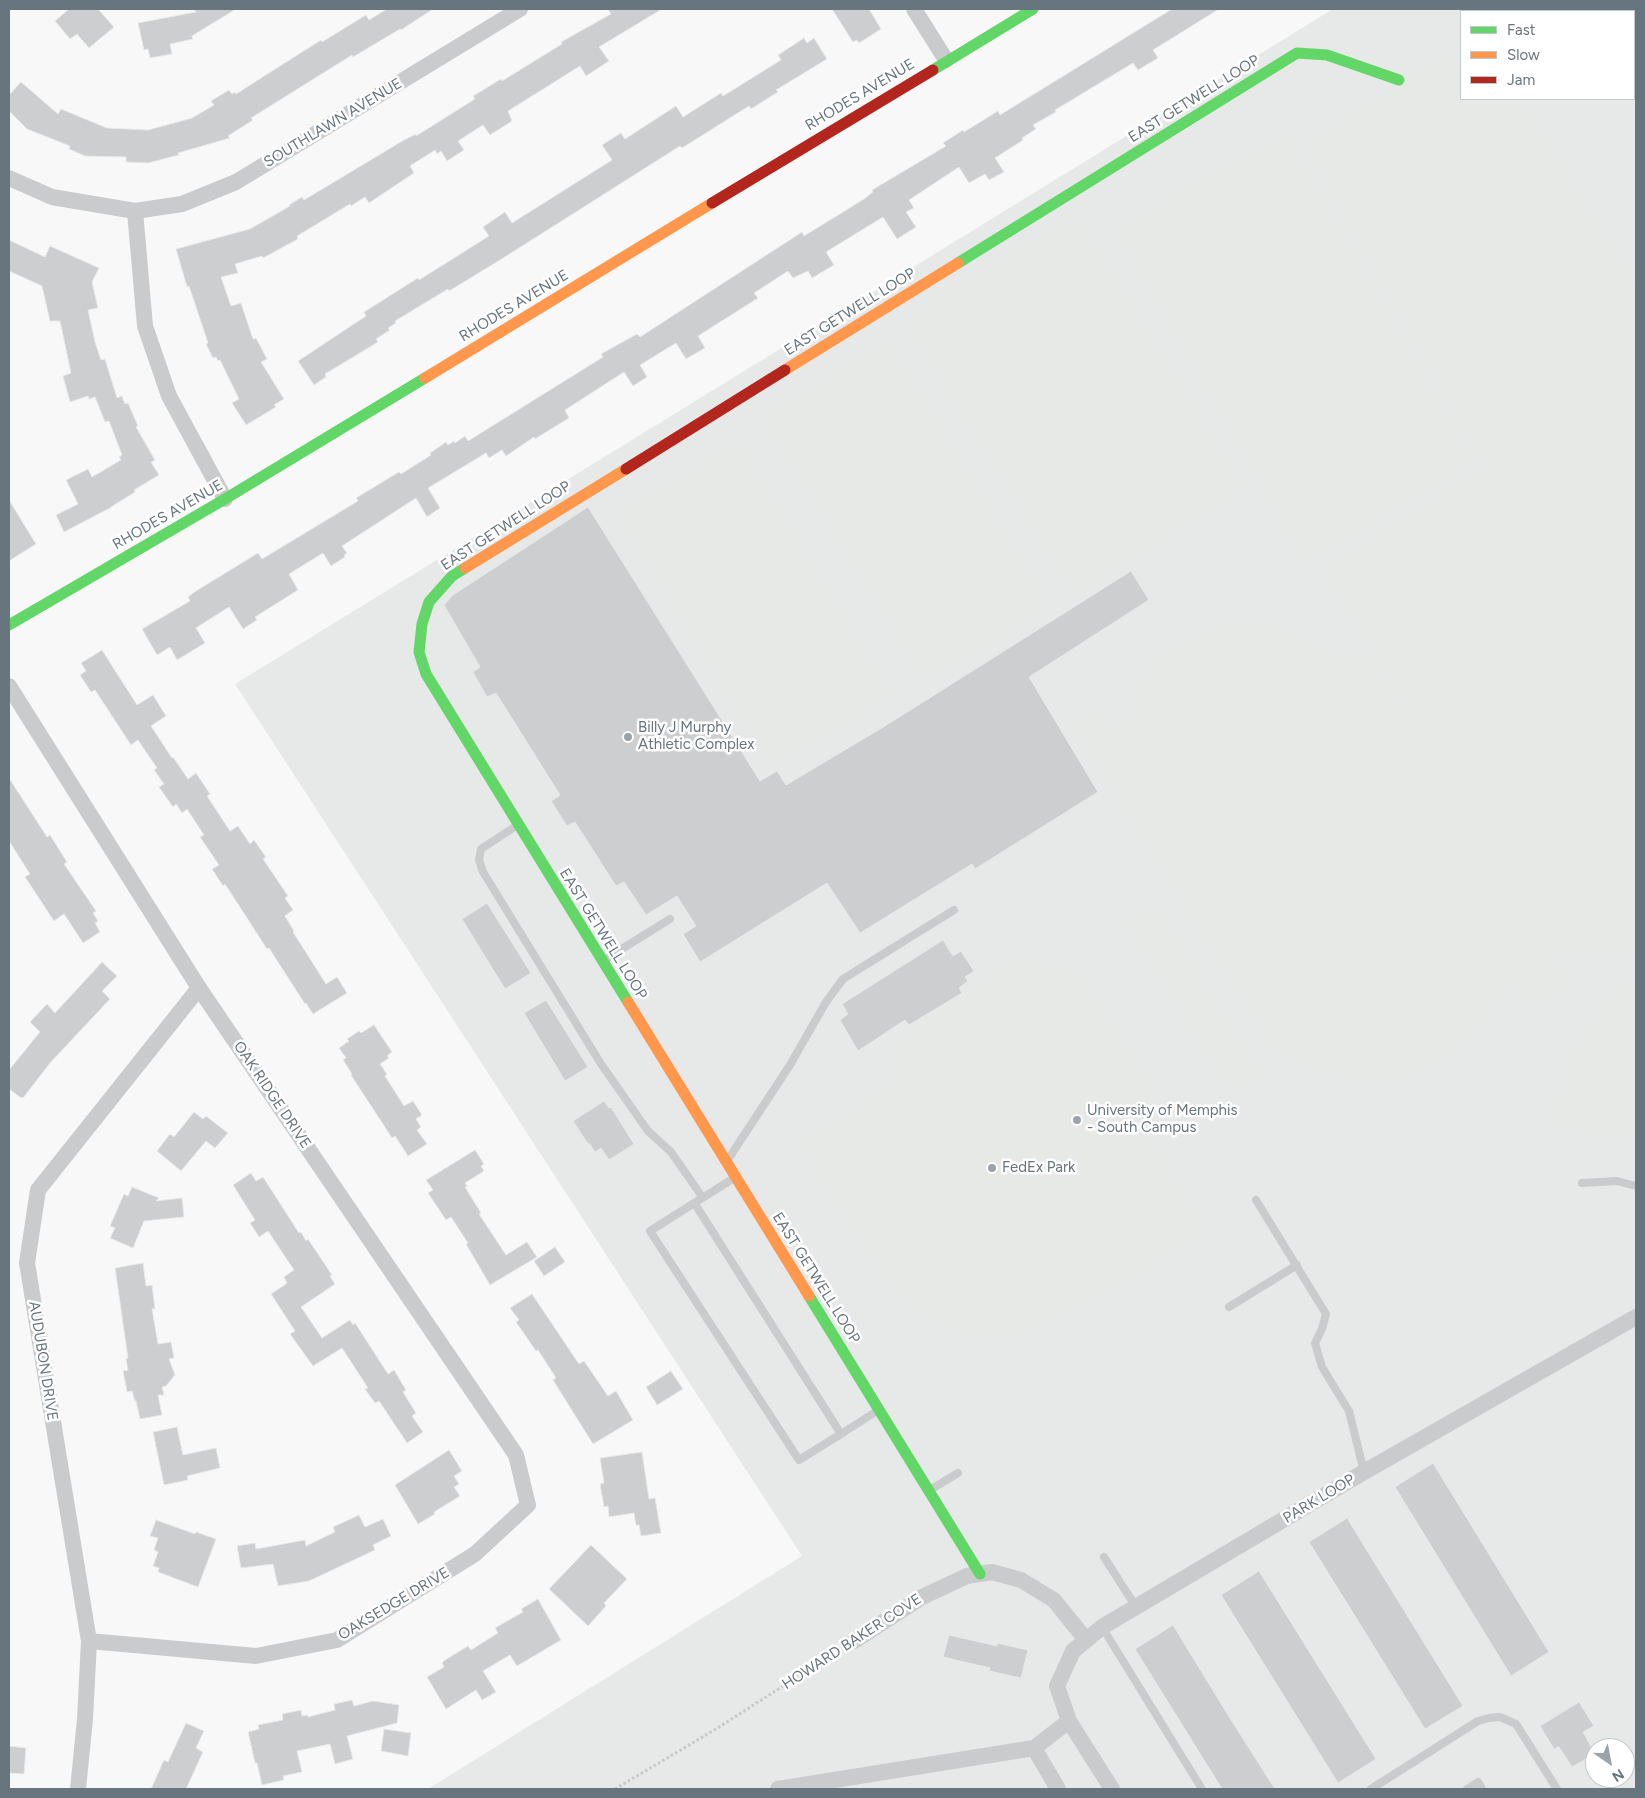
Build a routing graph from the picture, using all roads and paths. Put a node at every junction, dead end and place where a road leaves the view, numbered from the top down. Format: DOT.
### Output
graph roads {
  1 [pos="520,9"];
  2 [pos="914,9"];
  3 [pos="1033,9"];
  4 [pos="946,60"];
  5 [pos="1399,80"];
  6 [pos="9,178"];
  7 [pos="135,211"];
  8 [pos="225,499"];
  9 [pos="9,625"];
  10 [pos="9,686"];
  11 [pos="518,825"];
  12 [pos="954,910"];
  13 [pos="670,919"];
  14 [pos="603,961"];
  15 [pos="199,988"];
  16 [pos="726,1162"];
  17 [pos="736,1177"];
  18 [pos="1582,1183"];
  19 [pos="1636,1186"];
  20 [pos="703,1198"];
  21 [pos="1256,1200"];
  22 [pos="695,1204"];
  23 [pos="1297,1264"];
  24 [pos="1229,1308"];
  25 [pos="1636,1317"];
  26 [pos="879,1410"];
  27 [pos="841,1434"];
  28 [pos="958,1472"];
  29 [pos="1364,1472"];
  30 [pos="929,1490"];
  31 [pos="528,1505"];
  32 [pos="1104,1557"];
  33 [pos="980,1574"];
  34 [pos="1136,1607"];
  35 [pos="1102,1627"];
  36 [pos="854,1640"];
  37 [pos="1086,1640"];
  38 [pos="89,1641"];
  39 [pos="1069,1721"];
  40 [pos="1034,1748"];
  41 [pos="798,1788"];
  42 [pos="78,1789"];
  43 [pos="615,1789"];
  44 [pos="778,1789"];
  45 [pos="1058,1789"];
  46 [pos="1112,1789"];
  47 [pos="1202,1789"];
  48 [pos="1371,1789"];
  49 [pos="1467,1789"];
  50 [pos="1482,1789"];
  51 [pos="1556,1789"];
  1 -- 7 [label="street, SOUTHLAWN AVENUE"];
  2 -- 4 [label="street"];
  3 -- 4 [label="street, RHODES AVENUE"];
  4 -- 8 [label="street, RHODES AVENUE"];
  5 -- 11 [label="street, EAST GETWELL LOOP"];
  6 -- 7 [label="street, SOUTHLAWN AVENUE"];
  7 -- 8 [label="street"];
  8 -- 9 [label="street, RHODES AVENUE"];
  10 -- 15 [label="street, OAK RIDGE DRIVE"];
  11 -- 14 [label="street, EAST GETWELL LOOP"];
  11 -- 20 [label="lane"];
  12 -- 16 [label="lane"];
  13 -- 14 [label="lane"];
  14 -- 16 [label="street, EAST GETWELL LOOP"];
  15 -- 31 [label="street, OAK RIDGE DRIVE"];
  15 -- 38 [label="street, AUDUBON DRIVE"];
  16 -- 17 [label="street, EAST GETWELL LOOP"];
  17 -- 20 [label="lane"];
  17 -- 26 [label="street, EAST GETWELL LOOP"];
  18 -- 19 [label="lane"];
  20 -- 22 [label="lane"];
  21 -- 23 [label="lane"];
  22 -- 27 [label="lane"];
  22 -- 27 [label="lane"];
  23 -- 24 [label="lane"];
  23 -- 29 [label="lane"];
  25 -- 29 [label="street, PARK LOOP"];
  26 -- 27 [label="lane"];
  26 -- 30 [label="street, EAST GETWELL LOOP"];
  28 -- 30 [label="lane"];
  29 -- 34 [label="street, PARK LOOP"];
  30 -- 33 [label="street, EAST GETWELL LOOP"];
  31 -- 38 [label="street, OAKSEDGE DRIVE"];
  32 -- 34 [label="lane"];
  33 -- 36 [label="street, HOWARD BAKER COVE"];
  33 -- 37 [label="street, HOWARD BAKER COVE"];
  34 -- 35 [label="street, PARK LOOP"];
  35 -- 37 [label="street, PARK LOOP"];
  35 -- 47 [label="lane"];
  36 -- 43 [label="path, HOWARD BAKER COVE"];
  37 -- 39 [label="street, PARK LOOP"];
  38 -- 42 [label="street, AUDUBON DRIVE"];
  39 -- 40 [label="street"];
  39 -- 46 [label="street, PARK LOOP"];
  40 -- 41 [label="street"];
  40 -- 45 [label="street"];
  41 -- 44 [label="street"];
  48 -- 51 [label="lane"];
  49 -- 50 [label="lane"];
}
